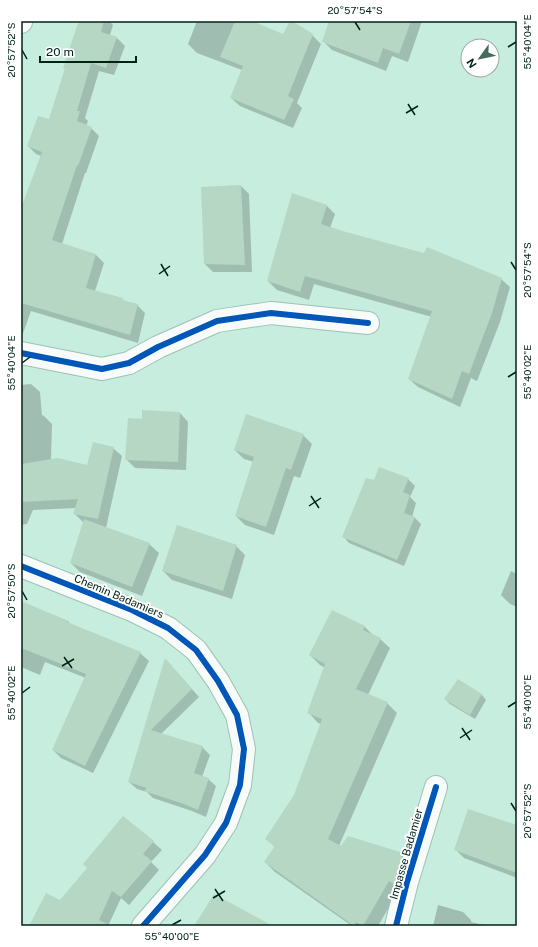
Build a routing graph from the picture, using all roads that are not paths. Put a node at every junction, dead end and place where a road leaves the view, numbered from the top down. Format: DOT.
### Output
graph roads {
  1 [pos="368,323"];
  2 [pos="21,352"];
  3 [pos="21,566"];
  4 [pos="436,787"];
  5 [pos="143,926"];
  6 [pos="396,926"];
  1 -- 2 [label="street"];
  3 -- 5 [label="street, Chemin Badamiers"];
  4 -- 6 [label="street, Impasse Badamier"];
}
